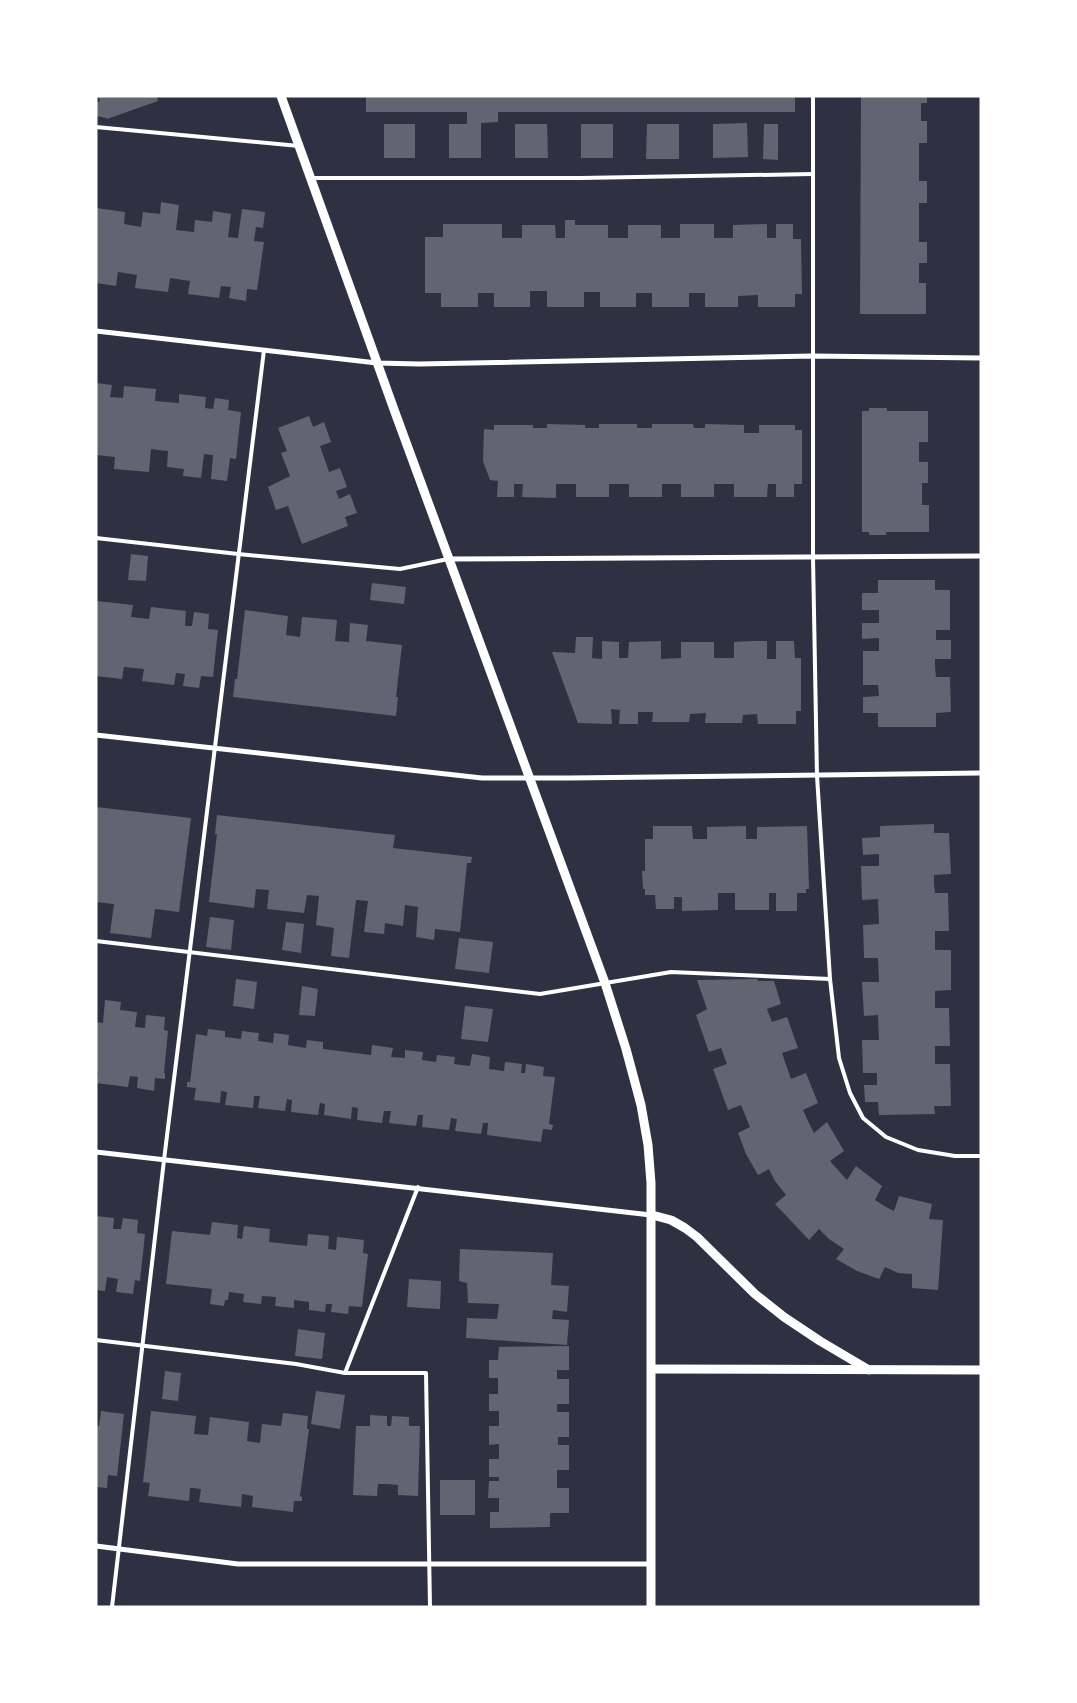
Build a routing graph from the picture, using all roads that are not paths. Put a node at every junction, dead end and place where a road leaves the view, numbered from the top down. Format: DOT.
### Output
graph roads {
  1 [pos="281,96"];
  2 [pos="813,96"];
  3 [pos="96,127"];
  4 [pos="299,146"];
  5 [pos="813,174"];
  6 [pos="310,178"];
  7 [pos="96,331"];
  8 [pos="264,350"];
  9 [pos="812,356"];
  10 [pos="981,358"];
  11 [pos="378,363"];
  12 [pos="96,538"];
  13 [pos="238,554"];
  14 [pos="981,556"];
  15 [pos="813,557"];
  16 [pos="450,559"];
  17 [pos="96,735"];
  18 [pos="216,748"];
  19 [pos="981,773"];
  20 [pos="817,776"];
  21 [pos="530,778"];
  22 [pos="96,941"];
  23 [pos="189,953"];
  24 [pos="830,979"];
  25 [pos="605,984"];
  26 [pos="96,1152"];
  27 [pos="981,1156"];
  28 [pos="164,1160"];
  29 [pos="418,1188"];
  30 [pos="652,1215"];
  31 [pos="96,1340"];
  32 [pos="142,1346"];
  33 [pos="652,1369"];
  34 [pos="870,1370"];
  35 [pos="981,1370"];
  36 [pos="345,1373"];
  37 [pos="96,1546"];
  38 [pos="118,1549"];
  39 [pos="430,1564"];
  40 [pos="652,1564"];
  41 [pos="112,1607"];
  42 [pos="430,1607"];
  43 [pos="651,1607"];
  1 -- 4 [label="street"];
  2 -- 5 [label="lane"];
  3 -- 4 [label="lane"];
  4 -- 6 [label="street"];
  5 -- 6 [label="lane"];
  5 -- 9 [label="lane"];
  6 -- 11 [label="street"];
  7 -- 8 [label="street"];
  8 -- 11 [label="street"];
  8 -- 13 [label="lane"];
  9 -- 10 [label="street"];
  9 -- 11 [label="street"];
  9 -- 15 [label="lane"];
  11 -- 16 [label="street"];
  12 -- 13 [label="lane"];
  13 -- 16 [label="lane"];
  13 -- 18 [label="lane"];
  14 -- 15 [label="street"];
  15 -- 16 [label="street"];
  15 -- 20 [label="lane"];
  16 -- 21 [label="street"];
  17 -- 18 [label="street"];
  18 -- 21 [label="street"];
  18 -- 23 [label="lane"];
  19 -- 20 [label="street"];
  20 -- 21 [label="street"];
  20 -- 24 [label="lane"];
  21 -- 25 [label="street"];
  22 -- 23 [label="lane"];
  23 -- 25 [label="lane"];
  23 -- 28 [label="lane"];
  24 -- 25 [label="lane"];
  24 -- 27 [label="lane"];
  25 -- 30 [label="street"];
  26 -- 28 [label="street"];
  28 -- 29 [label="street"];
  28 -- 32 [label="lane"];
  29 -- 30 [label="street"];
  29 -- 36 [label="lane"];
  30 -- 33 [label="street"];
  30 -- 34 [label="street"];
  31 -- 32 [label="lane"];
  32 -- 36 [label="lane"];
  32 -- 38 [label="lane"];
  33 -- 34 [label="street"];
  33 -- 40 [label="street"];
  34 -- 35 [label="street"];
  36 -- 39 [label="lane"];
  37 -- 38 [label="street"];
  38 -- 39 [label="street"];
  38 -- 41 [label="lane"];
  39 -- 40 [label="street"];
  39 -- 42 [label="lane"];
  40 -- 43 [label="street"];
}
